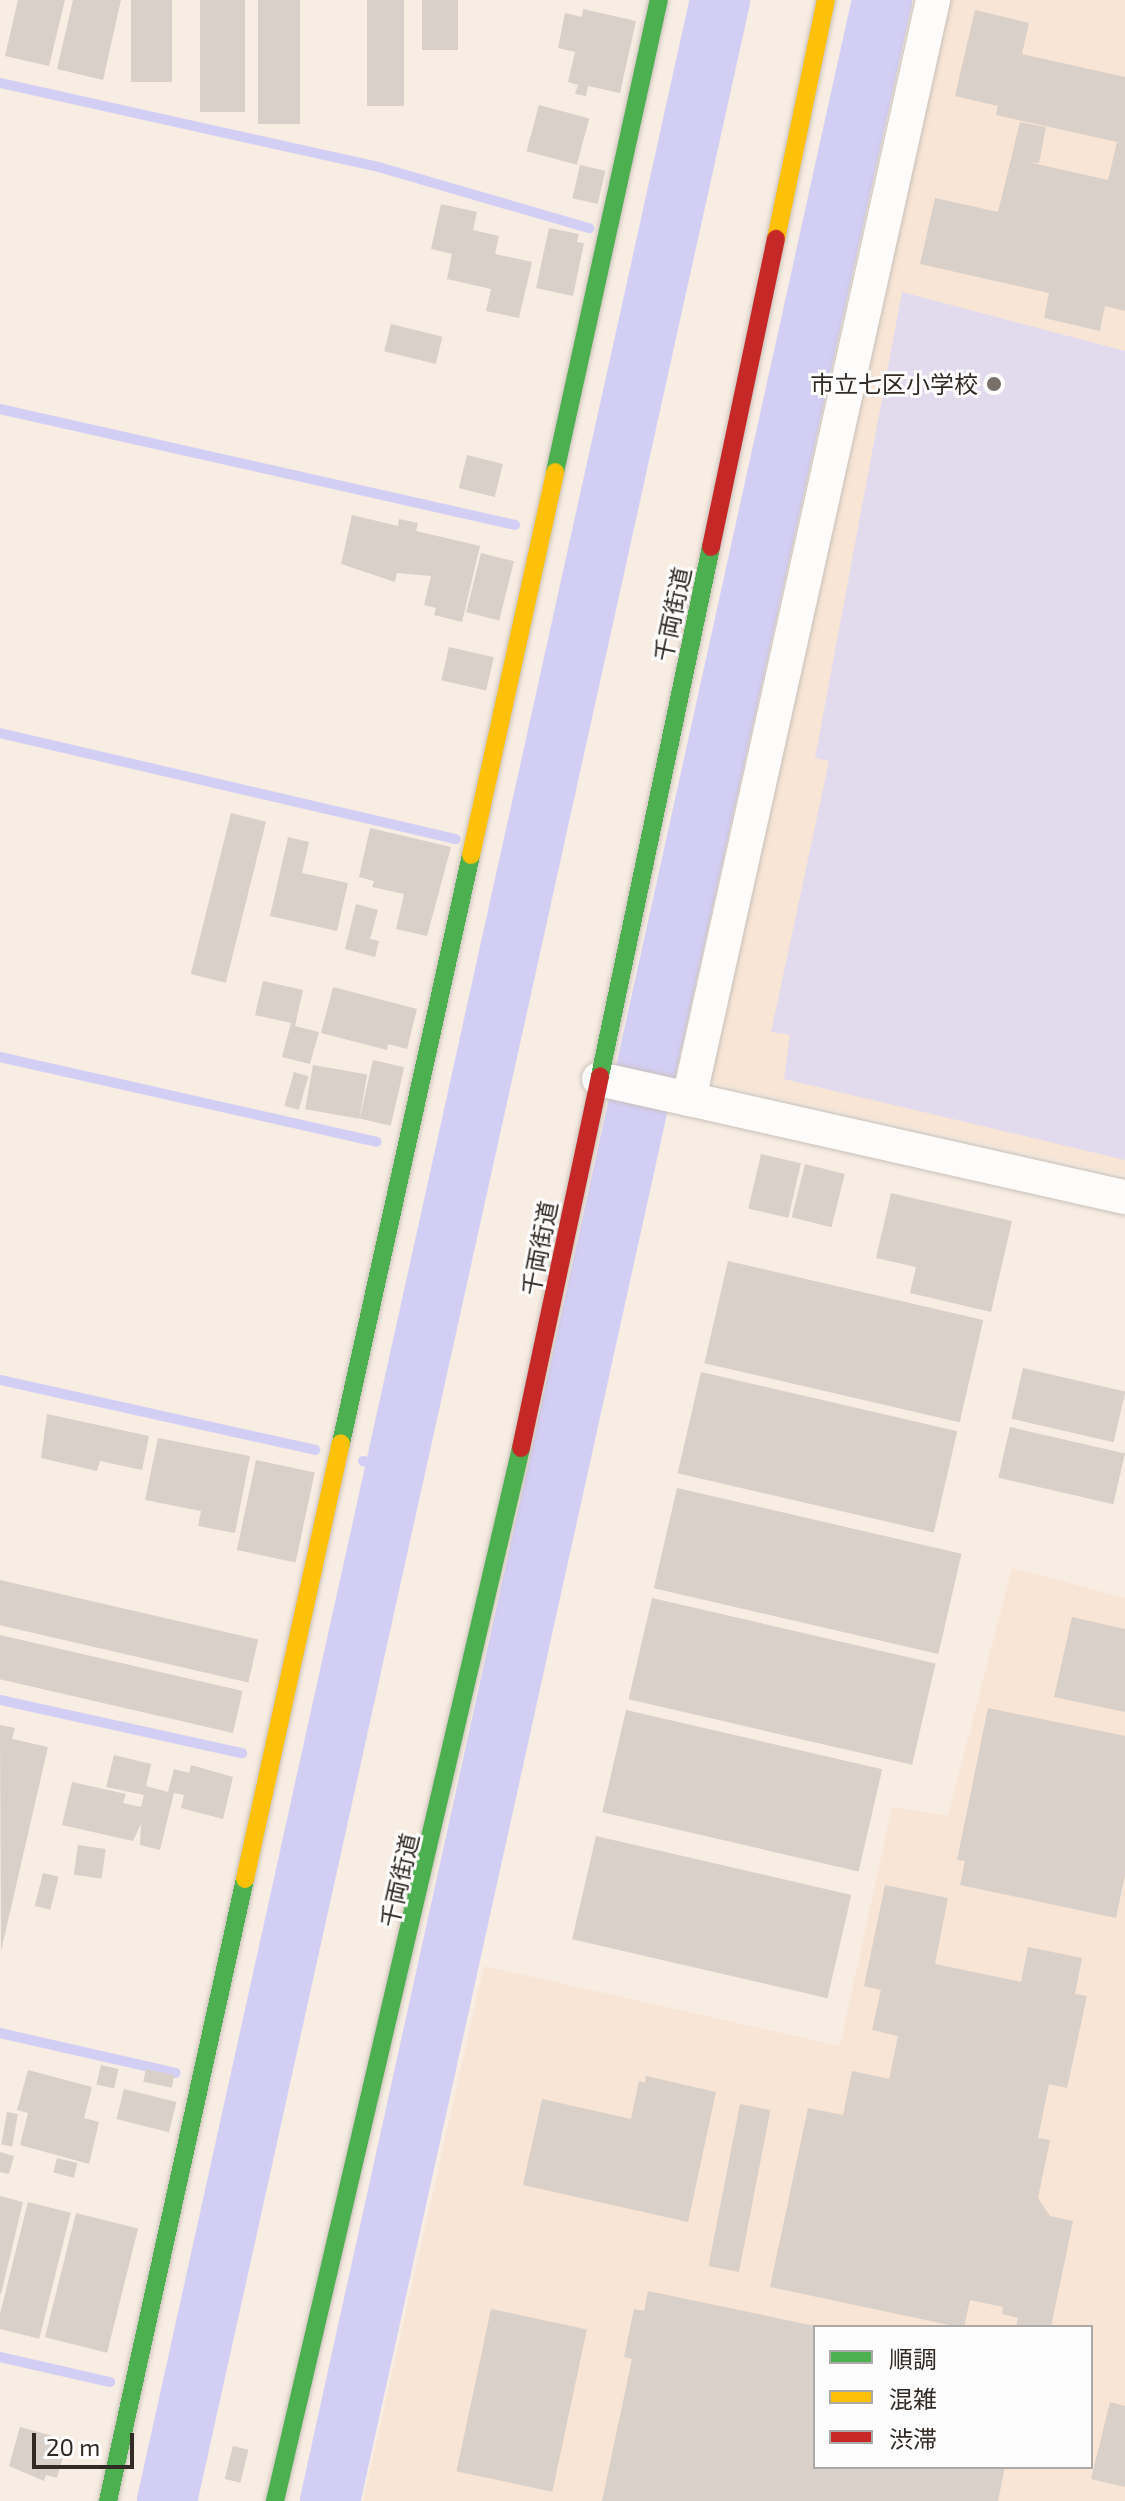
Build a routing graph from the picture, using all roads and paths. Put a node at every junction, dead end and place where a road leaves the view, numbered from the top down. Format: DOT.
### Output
graph roads {
  1 [pos="659,0"];
  2 [pos="826,0"];
  3 [pos="933,0"];
  4 [pos="599,1079"];
  5 [pos="661,1093"];
  6 [pos="1125,1197"];
  7 [pos="108,2501"];
  8 [pos="275,2501"];
  1 -- 7 [label="street"];
  2 -- 4 [label="street, 千両街道"];
  3 -- 5 [label="street"];
  4 -- 5 [label="street"];
  4 -- 8 [label="street, 千両街道"];
  5 -- 6 [label="street"];
}
